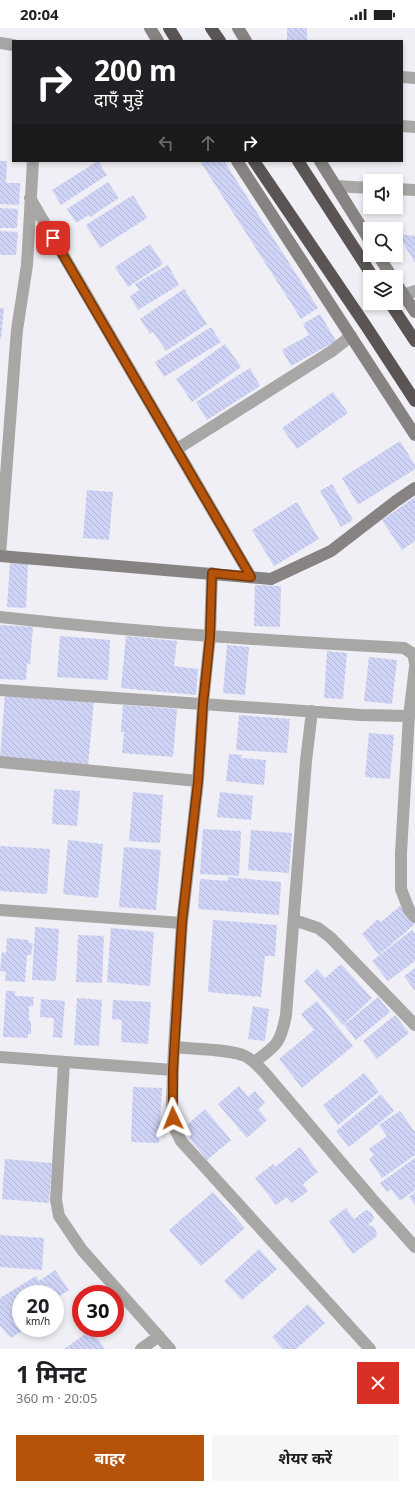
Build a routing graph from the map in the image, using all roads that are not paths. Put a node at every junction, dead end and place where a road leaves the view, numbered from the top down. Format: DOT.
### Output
graph roads {
  1 [pos="150,28"];
  2 [pos="169,28"];
  3 [pos="211,28"];
  4 [pos="238,28"];
  5 [pos="157,40"];
  6 [pos="177,40"];
  7 [pos="219,40"];
  8 [pos="245,40"];
  9 [pos="0,43"];
  10 [pos="12,45"];
  11 [pos="403,77"];
  12 [pos="415,78"];
  13 [pos="403,126"];
  14 [pos="415,127"];
  15 [pos="33,162"];
  16 [pos="238,162"];
  17 [pos="255,162"];
  18 [pos="299,162"];
  19 [pos="321,162"];
  20 [pos="336,186"];
  21 [pos="363,188"];
  22 [pos="403,190"];
  23 [pos="415,190"];
  24 [pos="30,198"];
  25 [pos="363,230"];
  26 [pos="369,270"];
  27 [pos="409,293"];
  28 [pos="395,310"];
  29 [pos="415,312"];
  30 [pos="351,336"];
  31 [pos="415,341"];
  32 [pos="415,401"];
  33 [pos="415,435"];
  34 [pos="177,449"];
  35 [pos="415,488"];
  36 [pos="0,556"];
  37 [pos="212,573"];
  38 [pos="251,577"];
  39 [pos="0,618"];
  40 [pos="210,637"];
  41 [pos="415,663"];
  42 [pos="415,667"];
  43 [pos="0,690"];
  44 [pos="203,704"];
  45 [pos="312,711"];
  46 [pos="409,716"];
  47 [pos="0,762"];
  48 [pos="198,781"];
  49 [pos="0,910"];
  50 [pos="415,917"];
  51 [pos="294,920"];
  52 [pos="182,922"];
  53 [pos="415,1025"];
  54 [pos="174,1047"];
  55 [pos="0,1057"];
  56 [pos="64,1062"];
  57 [pos="254,1062"];
  58 [pos="173,1070"];
  59 [pos="415,1247"];
  60 [pos="159,1336"];
  61 [pos="142,1349"];
  62 [pos="170,1349"];
  63 [pos="370,1349"];
  1 -- 5 [label="street"];
  2 -- 6 [label="highway"];
  3 -- 7 [label="highway"];
  4 -- 8 [label="street"];
  9 -- 10 [label="street"];
  11 -- 12 [label="street"];
  13 -- 14 [label="street"];
  15 -- 24 [label="street"];
  16 -- 30 [label="street"];
  17 -- 32 [label="highway"];
  18 -- 26 [label="highway"];
  19 -- 20 [label="street"];
  20 -- 21 [label="street"];
  20 -- 25 [label="street"];
  22 -- 23 [label="street"];
  24 -- 34 [label="street"];
  24 -- 36 [label="street"];
  27 -- 29 [label="street"];
  28 -- 31 [label="highway"];
  30 -- 33 [label="street"];
  30 -- 34 [label="street"];
  34 -- 38 [label="street"];
  35 -- 38 [label="street"];
  36 -- 37 [label="street"];
  37 -- 38 [label="street"];
  37 -- 40 [label="street"];
  39 -- 40 [label="street"];
  40 -- 41 [label="street"];
  40 -- 44 [label="street"];
  42 -- 46 [label="street"];
  43 -- 44 [label="street"];
  44 -- 45 [label="street"];
  44 -- 48 [label="street"];
  45 -- 46 [label="street"];
  45 -- 51 [label="street"];
  46 -- 50 [label="street"];
  47 -- 48 [label="street"];
  48 -- 52 [label="street"];
  49 -- 52 [label="street"];
  51 -- 53 [label="street"];
  51 -- 57 [label="street"];
  52 -- 54 [label="street"];
  54 -- 57 [label="street"];
  54 -- 58 [label="street"];
  55 -- 56 [label="street"];
  56 -- 58 [label="street"];
  56 -- 60 [label="street"];
  57 -- 59 [label="street"];
  58 -- 63 [label="street"];
  60 -- 61 [label="street"];
  60 -- 62 [label="street"];
}
